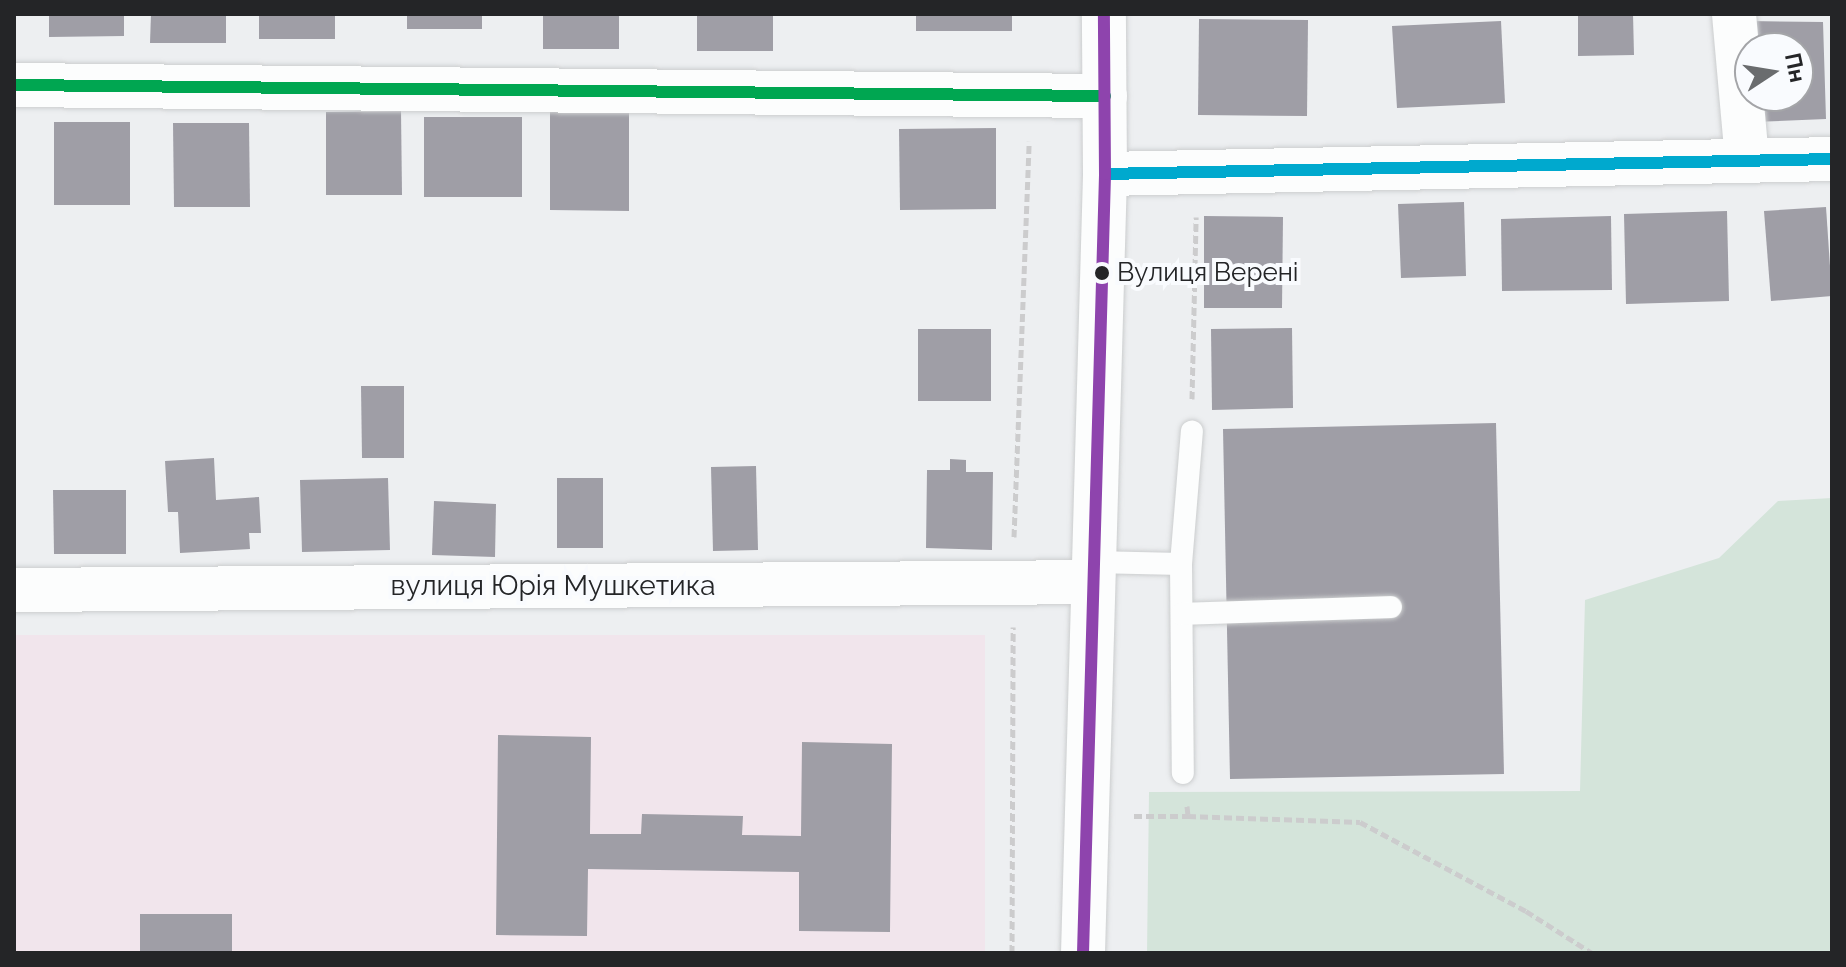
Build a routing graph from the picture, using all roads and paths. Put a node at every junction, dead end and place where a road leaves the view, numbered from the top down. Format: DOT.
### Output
graph roads {
  1 [pos="1104,14"];
  2 [pos="1734,14"];
  3 [pos="14,85"];
  4 [pos="1061,96"];
  5 [pos="1105,96"];
  6 [pos="1832,159"];
  7 [pos="1747,160"];
  8 [pos="1196,172"];
  9 [pos="1105,174"];
  10 [pos="1192,431"];
  11 [pos="1181,564"];
  12 [pos="1093,572"];
  13 [pos="1013,583"];
  14 [pos="14,590"];
  15 [pos="1391,607"];
  16 [pos="1182,614"];
  17 [pos="1183,773"];
  18 [pos="1121,816"];
  19 [pos="1188,816"];
  20 [pos="1012,953"];
  21 [pos="1083,953"];
  22 [pos="1592,953"];
  1 -- 5 [label="street"];
  2 -- 7 [label="street"];
  3 -- 4 [label="street"];
  4 -- 5 [label="street"];
  4 -- 13 [label="path"];
  5 -- 9 [label="street"];
  6 -- 7 [label="street"];
  7 -- 8 [label="street"];
  8 -- 9 [label="street"];
  8 -- 10 [label="path"];
  9 -- 12 [label="street"];
  10 -- 11 [label="lane"];
  11 -- 12 [label="lane"];
  11 -- 16 [label="lane"];
  12 -- 13 [label="street, вулиця Юрія Мушкетика"];
  12 -- 21 [label="street"];
  13 -- 14 [label="street, вулиця Юрія Мушкетика"];
  13 -- 20 [label="path"];
  15 -- 16 [label="lane"];
  16 -- 17 [label="lane"];
  17 -- 19 [label="path"];
  18 -- 19 [label="path"];
  19 -- 22 [label="path"];
}
